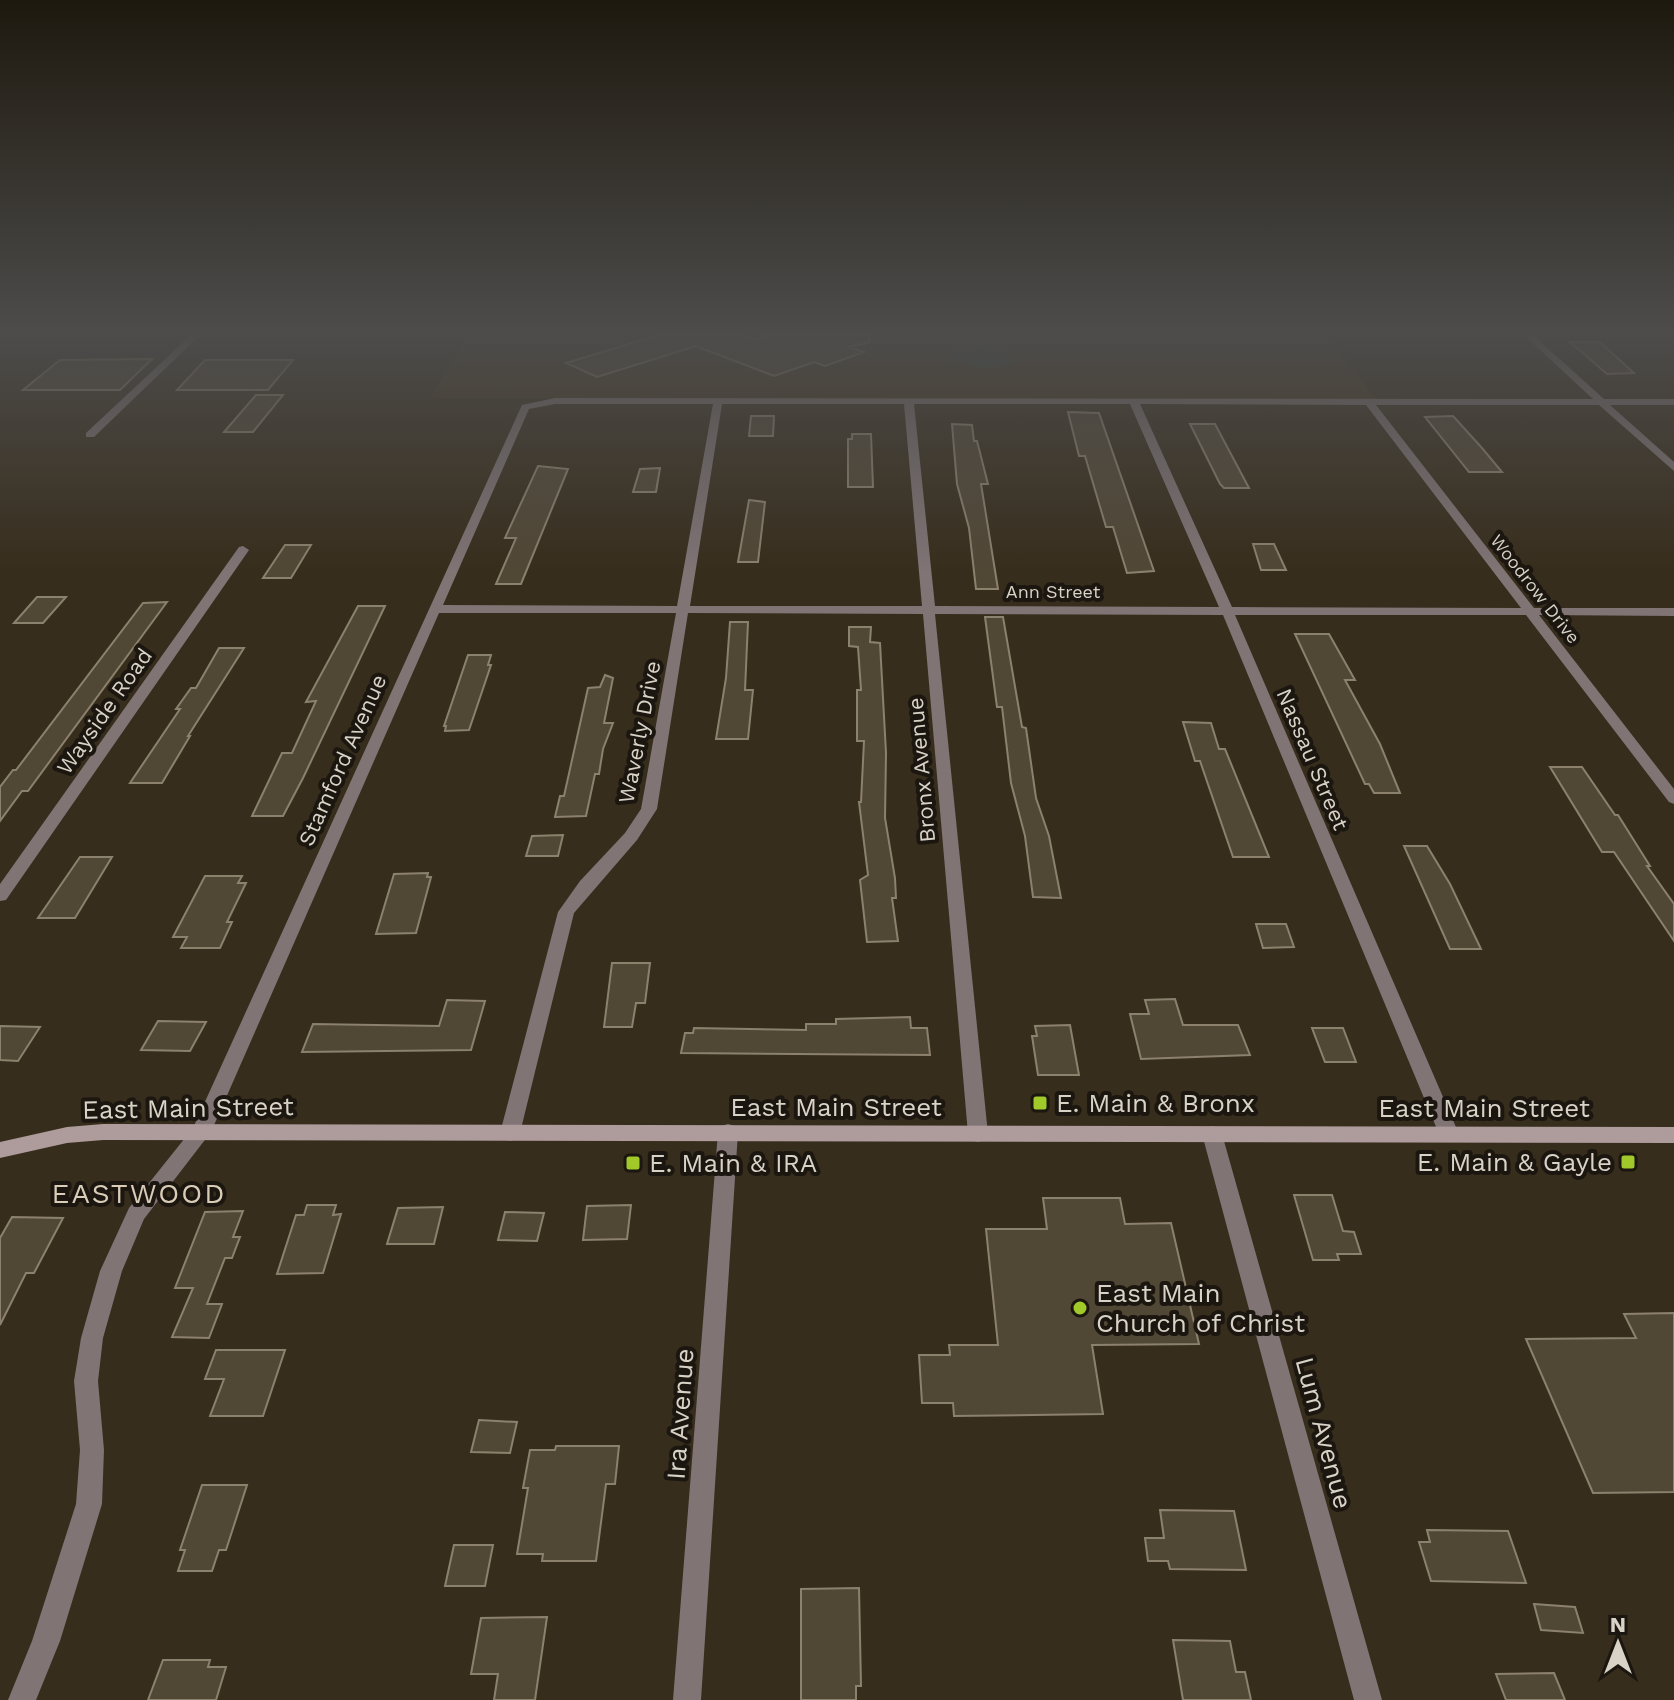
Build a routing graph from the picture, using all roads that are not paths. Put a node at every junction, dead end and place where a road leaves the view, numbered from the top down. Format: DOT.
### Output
graph roads {
  1 [pos="112,414"];
  2 [pos="522,414"];
  3 [pos="716,414"];
  4 [pos="910,414"];
  5 [pos="1140,414"];
  6 [pos="1378,414"];
  7 [pos="1615,414"];
  8 [pos="90,435"];
  9 [pos="1674,468"];
  10 [pos="243,550"];
  11 [pos="433,609"];
  12 [pos="684,610"];
  13 [pos="928,610"];
  14 [pos="1227,610"];
  15 [pos="1529,611"];
  16 [pos="1674,612"];
  17 [pos="1674,799"];
  18 [pos="0,896"];
  19 [pos="201,1132"];
  20 [pos="728,1132"];
  21 [pos="510,1133"];
  22 [pos="978,1134"];
  23 [pos="1212,1134"];
  24 [pos="1449,1134"];
  25 [pos="1674,1135"];
  26 [pos="0,1150"];
  27 [pos="22,1700"];
  28 [pos="687,1700"];
  29 [pos="1368,1700"];
  1 -- 8 [label="street"];
  2 -- 11 [label="street, Stamford Avenue"];
  3 -- 12 [label="street, Waverly Drive"];
  4 -- 13 [label="street, Bronx Avenue"];
  5 -- 14 [label="street, Nassau Street"];
  6 -- 15 [label="street, Woodrow Drive"];
  7 -- 9 [label="street"];
  10 -- 18 [label="street, Wayside Road"];
  11 -- 12 [label="street, Ann Street"];
  11 -- 19 [label="street, Stamford Avenue"];
  12 -- 13 [label="street, Ann Street"];
  12 -- 21 [label="street, Waverly Drive"];
  13 -- 14 [label="street, Ann Street"];
  13 -- 22 [label="street, Bronx Avenue"];
  14 -- 15 [label="street, Ann Street"];
  14 -- 24 [label="street, Nassau Street"];
  15 -- 16 [label="street, Ann Street"];
  15 -- 17 [label="street, Woodrow Drive"];
  19 -- 21 [label="street, East Main Street"];
  19 -- 26 [label="street, East Main Street"];
  19 -- 27 [label="street, Stamford Avenue"];
  20 -- 21 [label="street, East Main Street"];
  20 -- 22 [label="street, East Main Street"];
  20 -- 28 [label="street, Ira Avenue"];
  22 -- 23 [label="street, East Main Street"];
  23 -- 24 [label="street, East Main Street"];
  23 -- 29 [label="street, Lum Avenue"];
  24 -- 25 [label="street, East Main Street"];
}
